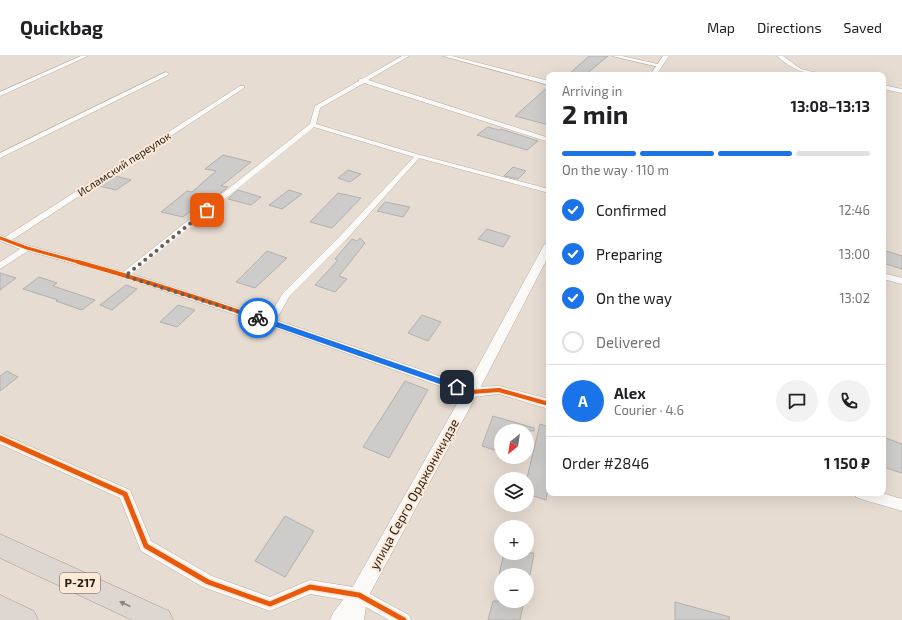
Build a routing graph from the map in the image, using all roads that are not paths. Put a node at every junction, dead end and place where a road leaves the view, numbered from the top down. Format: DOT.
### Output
graph roads {
  1 [pos="85,56"];
  2 [pos="406,56"];
  3 [pos="446,56"];
  4 [pos="615,56"];
  5 [pos="666,56"];
  6 [pos="780,56"];
  7 [pos="659,65"];
  8 [pos="655,72"];
  9 [pos="798,72"];
  10 [pos="166,74"];
  11 [pos="361,80"];
  12 [pos="546,82"];
  13 [pos="242,87"];
  14 [pos="886,88"];
  15 [pos="902,91"];
  16 [pos="0,94"];
  17 [pos="313,125"];
  18 [pos="546,139"];
  19 [pos="0,156"];
  20 [pos="418,156"];
  21 [pos="546,190"];
  22 [pos="3,239"];
  23 [pos="27,248"];
  24 [pos="546,251"];
  25 [pos="0,266"];
  26 [pos="125,276"];
  27 [pos="886,277"];
  28 [pos="902,281"];
  29 [pos="270,322"];
  30 [pos="471,392"];
  31 [pos="546,403"];
  32 [pos="0,438"];
  33 [pos="871,496"];
  34 [pos="902,505"];
  35 [pos="0,546"];
  36 [pos="358,595"];
  37 [pos="0,608"];
  38 [pos="25,620"];
  39 [pos="160,620"];
  40 [pos="340,620"];
  41 [pos="354,620"];
  42 [pos="404,620"];
  1 -- 16 [label="street"];
  2 -- 11 [label="street"];
  3 -- 12 [label="street"];
  4 -- 7 [label="street"];
  5 -- 7 [label="street"];
  6 -- 9 [label="street"];
  7 -- 8 [label="street"];
  10 -- 19 [label="street"];
  11 -- 17 [label="street"];
  11 -- 18 [label="street"];
  13 -- 22 [label="street, Исламский переулок"];
  14 -- 15 [label="street"];
  17 -- 20 [label="street"];
  17 -- 26 [label="street"];
  20 -- 21 [label="street"];
  20 -- 29 [label="street"];
  22 -- 23 [label="street"];
  23 -- 25 [label="street"];
  23 -- 26 [label="street"];
  24 -- 30 [label="street, улица Серго Орджоникидзе"];
  26 -- 29 [label="street"];
  27 -- 28 [label="street"];
  29 -- 30 [label="street"];
  30 -- 31 [label="street"];
  30 -- 36 [label="street, улица Серго Орджоникидзе"];
  32 -- 36 [label="street"];
  33 -- 34 [label="street"];
  39 -- 35 [label="highway, Р-217, one-way"];
  36 -- 40 [label="street, улица Серго Орджоникидзе"];
  36 -- 41 [label="street, улица Серго Орджоникидзе"];
  36 -- 42 [label="street"];
  37 -- 38 [label="highway"];
}
